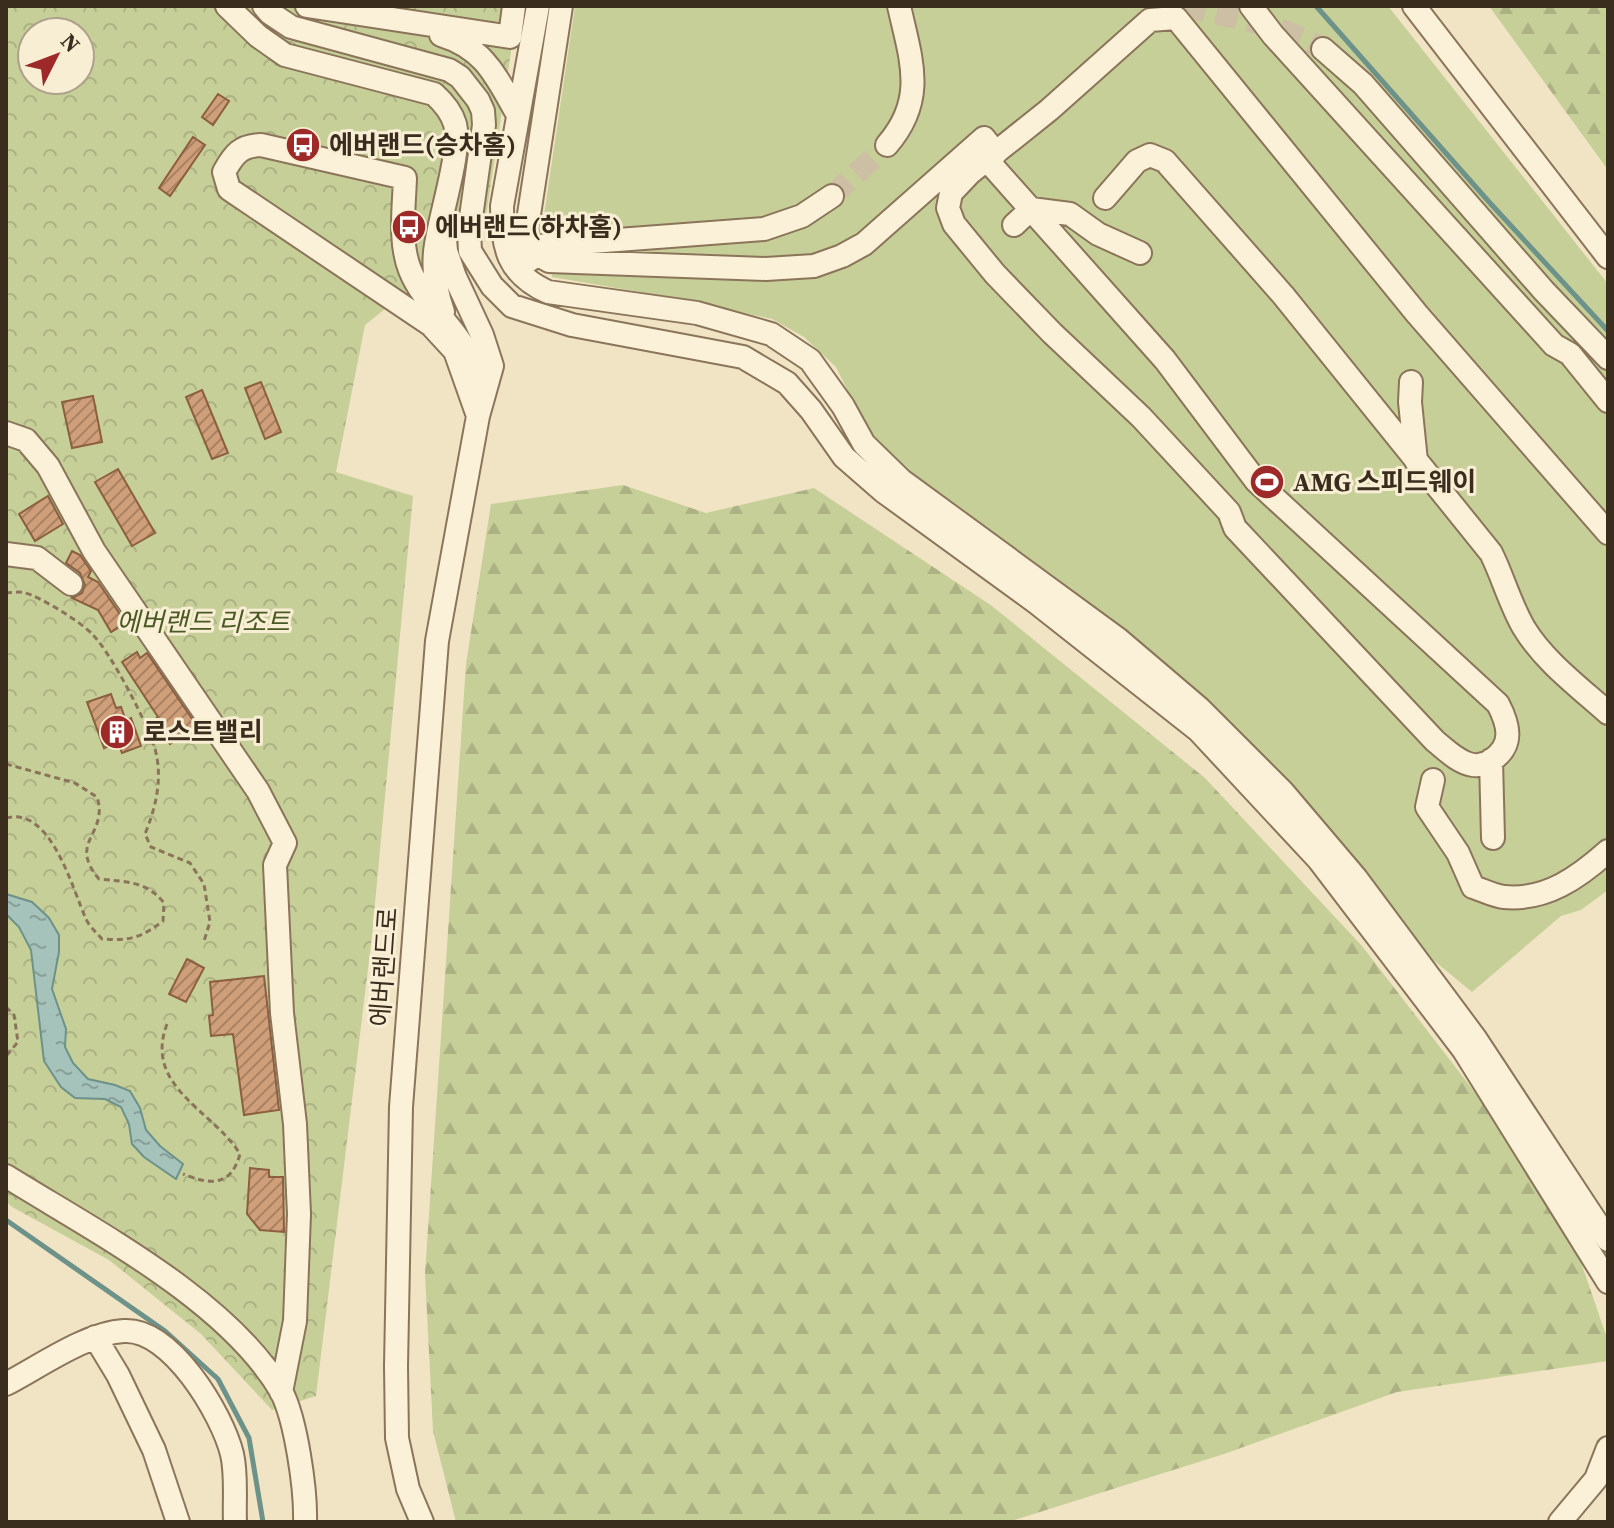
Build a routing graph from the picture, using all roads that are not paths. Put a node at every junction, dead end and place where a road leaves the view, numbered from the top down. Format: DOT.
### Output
graph roads {
  1 [pos="227,6"];
  2 [pos="264,6"];
  3 [pos="307,6"];
  4 [pos="514,6"];
  5 [pos="538,6"];
  6 [pos="561,6"];
  7 [pos="899,6"];
  8 [pos="1251,6"];
  9 [pos="1414,6"];
  10 [pos="390,19"];
  11 [pos="1323,49"];
  12 [pos="518,115"];
  13 [pos="887,145"];
  14 [pos="991,156"];
  15 [pos="832,196"];
  16 [pos="1105,198"];
  17 [pos="1031,209"];
  18 [pos="443,215"];
  19 [pos="1014,225"];
  20 [pos="524,247"];
  21 [pos="1140,253"];
  22 [pos="1608,257"];
  23 [pos="1544,291"];
  24 [pos="570,294"];
  25 [pos="1524,312"];
  26 [pos="447,326"];
  27 [pos="455,351"];
  28 [pos="1608,358"];
  29 [pos="1411,382"];
  30 [pos="1608,401"];
  31 [pos="478,416"];
  32 [pos="6,433"];
  33 [pos="1416,462"];
  34 [pos="1608,533"];
  35 [pos="6,554"];
  36 [pos="71,584"];
  37 [pos="1608,713"];
  38 [pos="1491,760"];
  39 [pos="1433,780"];
  40 [pos="1493,838"];
  41 [pos="1608,851"];
  42 [pos="6,1176"];
  43 [pos="1608,1240"];
  44 [pos="1608,1282"];
  45 [pos="95,1337"];
  46 [pos="6,1384"];
  47 [pos="281,1392"];
  48 [pos="1608,1448"];
  49 [pos="178,1522"];
  50 [pos="235,1522"];
  51 [pos="305,1522"];
  52 [pos="422,1522"];
  53 [pos="1560,1522"];
  1 -- 18 [label="street"];
  2 -- 44 [label="street"];
  3 -- 10 [label="street"];
  4 -- 10 [label="street"];
  5 -- 12 [label="street"];
  6 -- 20 [label="street"];
  7 -- 13 [label="street"];
  8 -- 25 [label="street"];
  9 -- 22 [label="street"];
  10 -- 12 [label="street"];
  11 -- 23 [label="street"];
  12 -- 24 [label="street"];
  14 -- 17 [label="street"];
  14 -- 20 [label="street"];
  14 -- 34 [label="street"];
  14 -- 38 [label="street"];
  15 -- 20 [label="street"];
  16 -- 33 [label="street"];
  17 -- 19 [label="street"];
  17 -- 21 [label="street"];
  17 -- 38 [label="street"];
  18 -- 26 [label="street"];
  18 -- 31 [label="street"];
  20 -- 24 [label="street"];
  23 -- 25 [label="street"];
  23 -- 28 [label="street"];
  24 -- 43 [label="street"];
  25 -- 30 [label="street"];
  26 -- 27 [label="street"];
  26 -- 27 [label="street"];
  26 -- 31 [label="street"];
  27 -- 31 [label="street"];
  29 -- 33 [label="street"];
  31 -- 52 [label="street, 에버랜드로"];
  32 -- 47 [label="street"];
  33 -- 37 [label="street"];
  35 -- 36 [label="street"];
  38 -- 40 [label="street"];
  39 -- 41 [label="street"];
  42 -- 47 [label="street"];
  45 -- 46 [label="street"];
  45 -- 49 [label="street"];
  45 -- 50 [label="street"];
  47 -- 51 [label="street"];
  48 -- 53 [label="street"];
}
